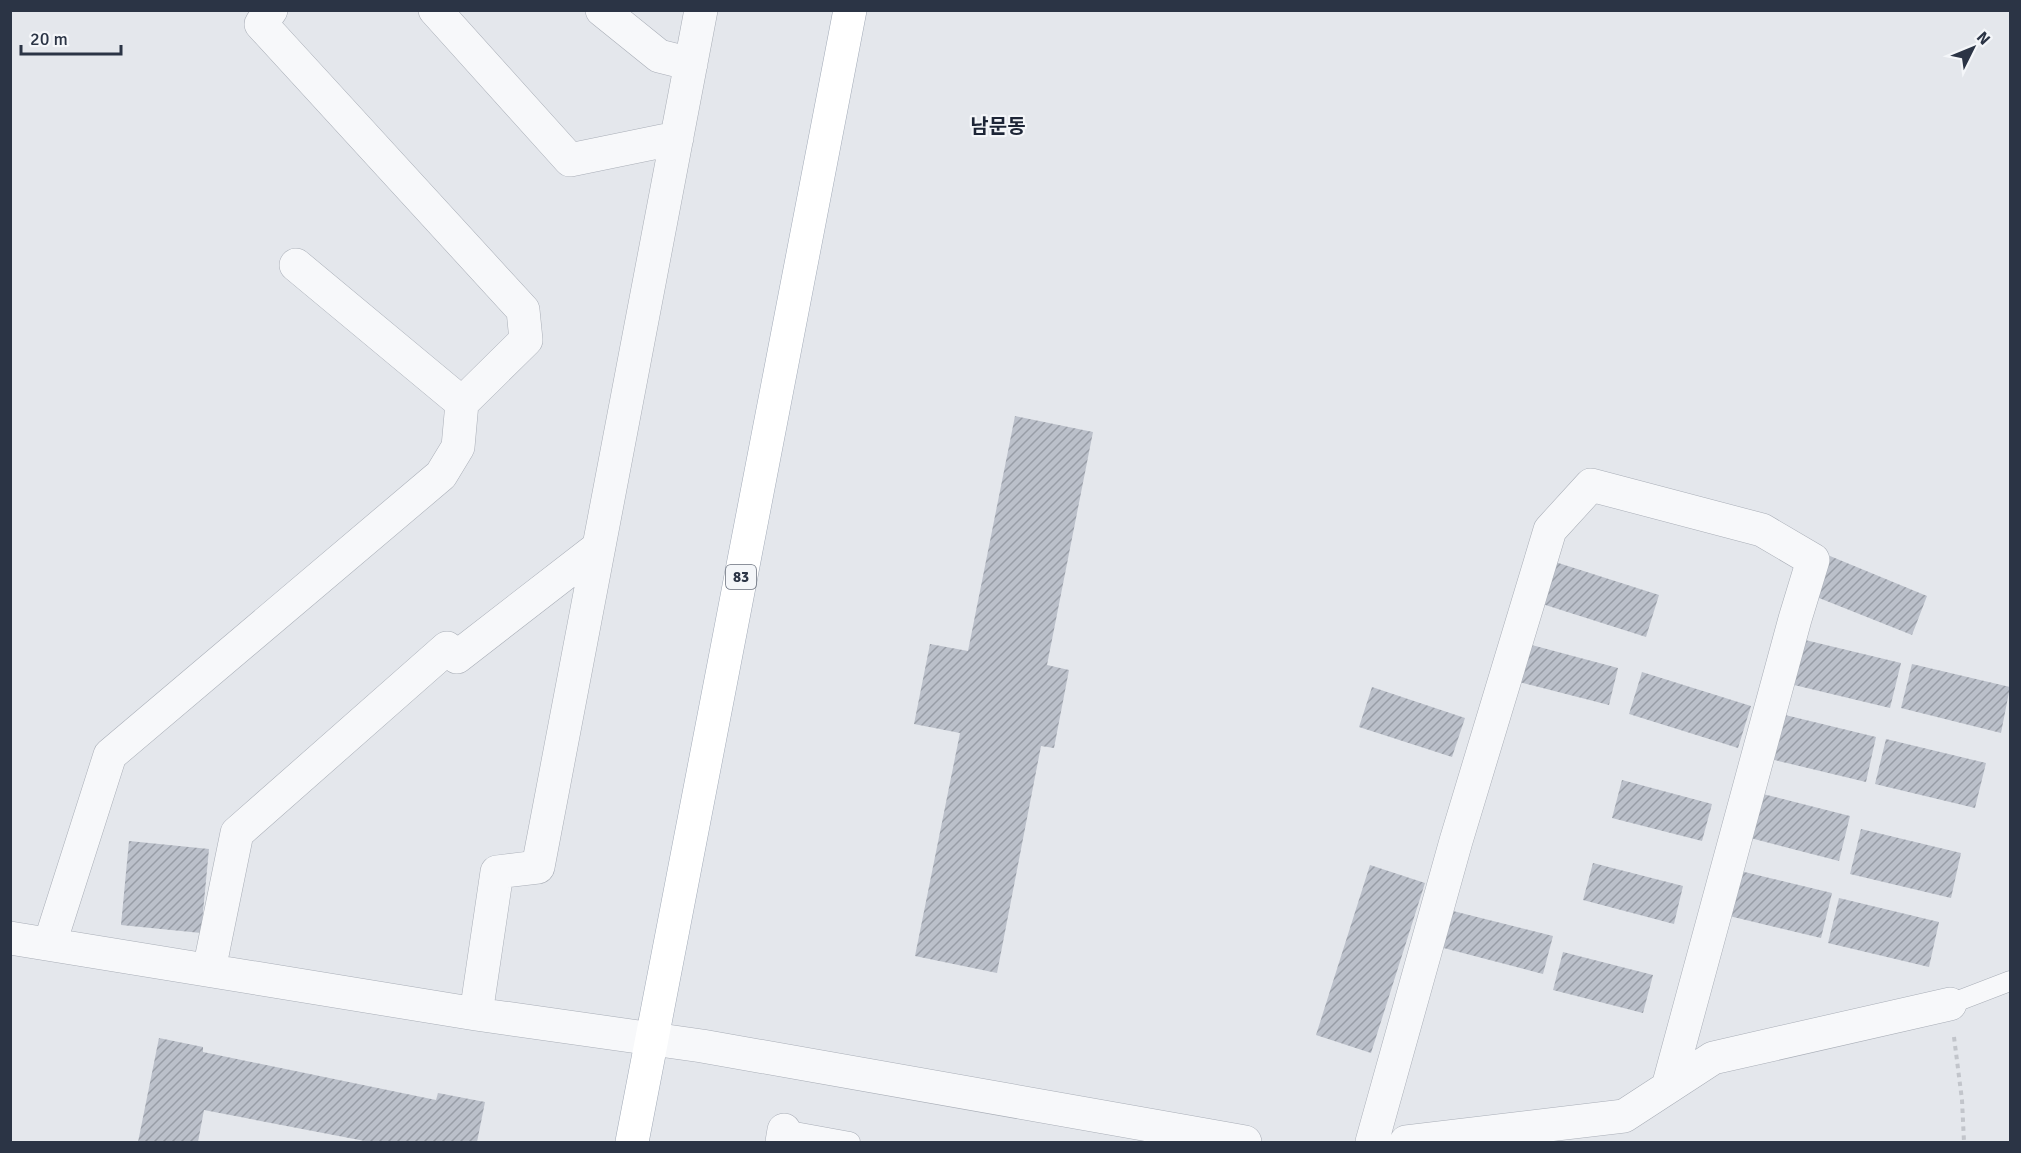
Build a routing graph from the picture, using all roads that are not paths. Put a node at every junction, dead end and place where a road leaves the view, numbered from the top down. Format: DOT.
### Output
graph roads {
  1 [pos="271,10"];
  2 [pos="435,10"];
  3 [pos="602,10"];
  4 [pos="701,10"];
  5 [pos="850,10"];
  6 [pos="691,64"];
  7 [pos="677,138"];
  8 [pos="296,265"];
  9 [pos="462,403"];
  10 [pos="599,548"];
  11 [pos="10,938"];
  12 [pos="50,943"];
  13 [pos="209,970"];
  14 [pos="2010,981"];
  15 [pos="1950,1004"];
  16 [pos="476,1014"];
  17 [pos="652,1039"];
  18 [pos="1668,1087"];
  19 [pos="783,1136"];
  20 [pos="632,1143"];
  21 [pos="849,1143"];
  22 [pos="1245,1143"];
  23 [pos="1372,1143"];
  24 [pos="1406,1143"];
  1 -- 9 [label="street"];
  2 -- 7 [label="street"];
  3 -- 6 [label="street"];
  4 -- 6 [label="street"];
  5 -- 17 [label="main road, 83"];
  6 -- 7 [label="street"];
  7 -- 10 [label="street"];
  8 -- 9 [label="street"];
  9 -- 12 [label="street"];
  10 -- 13 [label="street"];
  10 -- 16 [label="street"];
  11 -- 12 [label="street"];
  12 -- 13 [label="street"];
  13 -- 16 [label="street"];
  14 -- 15 [label="lane"];
  15 -- 18 [label="street"];
  16 -- 17 [label="street"];
  17 -- 20 [label="main road, 83"];
  17 -- 22 [label="street"];
  18 -- 23 [label="street"];
  18 -- 24 [label="street"];
  19 -- 21 [label="lane"];
}
